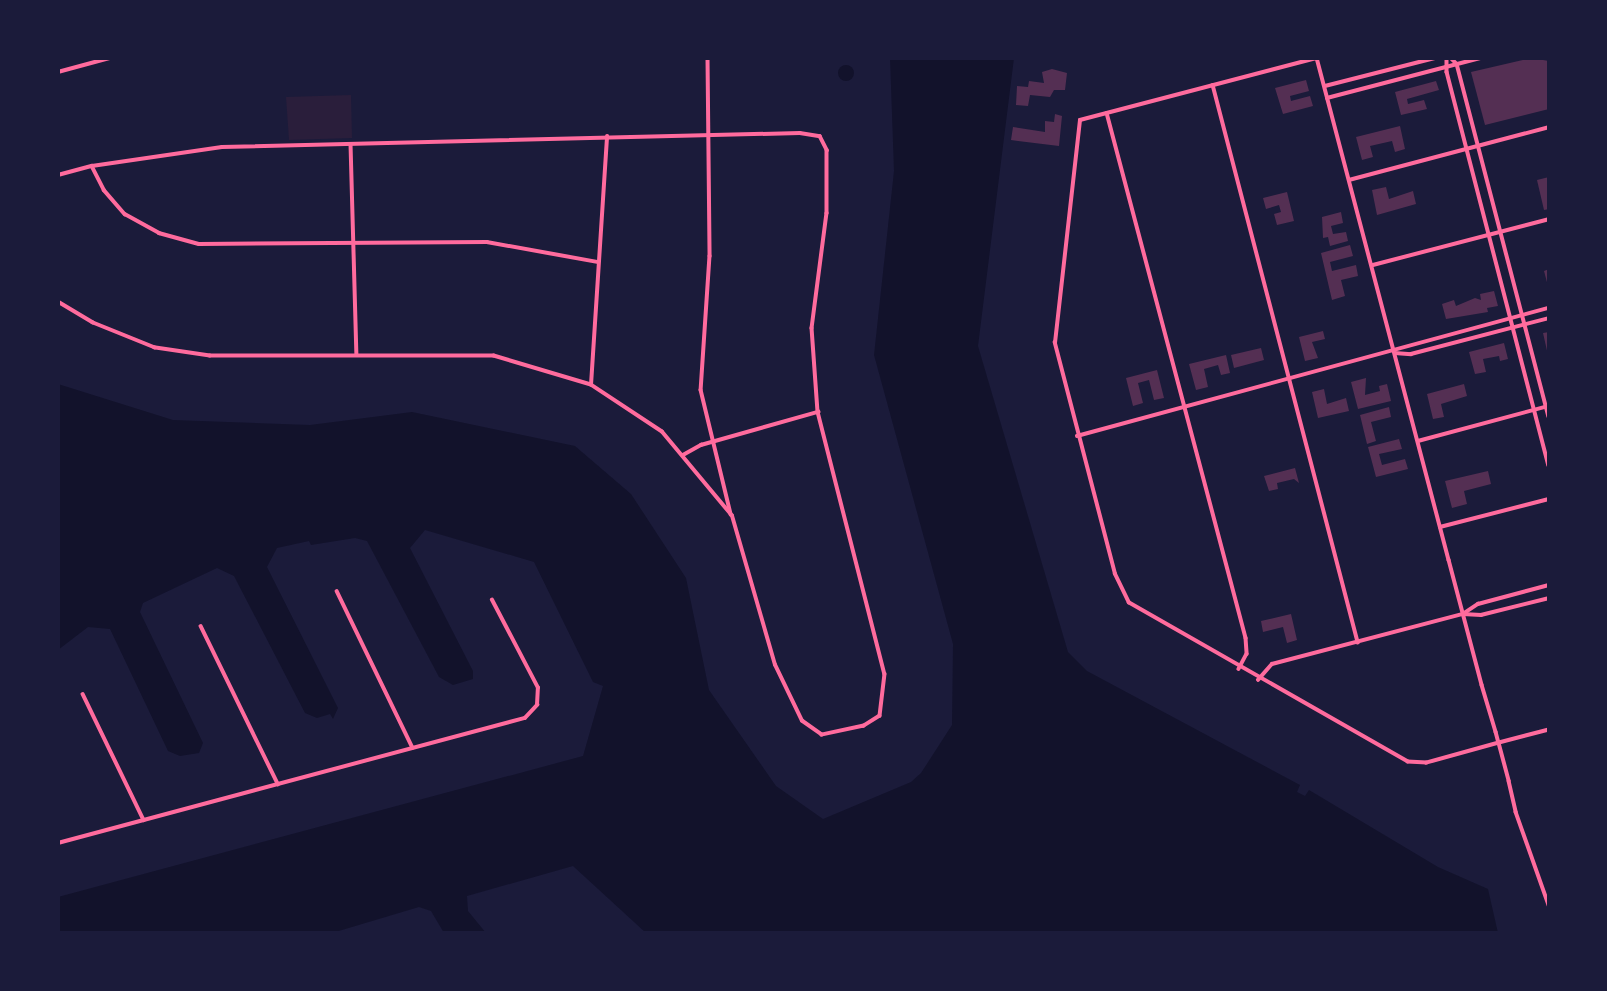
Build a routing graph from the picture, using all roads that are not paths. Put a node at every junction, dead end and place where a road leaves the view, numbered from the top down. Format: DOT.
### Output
graph roads {
  1 [pos="110,58"];
  2 [pos="708,58"];
  3 [pos="1317,58"];
  4 [pos="1435,58"];
  5 [pos="1449,58"];
  6 [pos="1481,58"];
  7 [pos="1457,64"];
  8 [pos="1445,67"];
  9 [pos="1386,71"];
  10 [pos="58,72"];
  11 [pos="1389,82"];
  12 [pos="1213,85"];
  13 [pos="1324,86"];
  14 [pos="1327,99"];
  15 [pos="1107,113"];
  16 [pos="1549,127"];
  17 [pos="711,135"];
  18 [pos="607,137"];
  19 [pos="351,144"];
  20 [pos="1478,145"];
  21 [pos="1466,149"];
  22 [pos="92,166"];
  23 [pos="58,176"];
  24 [pos="1349,180"];
  25 [pos="1549,219"];
  26 [pos="1501,232"];
  27 [pos="1488,235"];
  28 [pos="355,242"];
  29 [pos="598,262"];
  30 [pos="1373,265"];
  31 [pos="58,302"];
  32 [pos="1549,308"];
  33 [pos="1523,314"];
  34 [pos="1510,318"];
  35 [pos="1549,318"];
  36 [pos="1526,324"];
  37 [pos="1512,328"];
  38 [pos="1395,353"];
  39 [pos="357,355"];
  40 [pos="1290,381"];
  41 [pos="591,385"];
  42 [pos="1185,407"];
  43 [pos="1548,407"];
  44 [pos="1534,410"];
  45 [pos="818,412"];
  46 [pos="1549,416"];
  47 [pos="1077,436"];
  48 [pos="713,441"];
  49 [pos="1418,441"];
  50 [pos="683,455"];
  51 [pos="1549,465"];
  52 [pos="1549,499"];
  53 [pos="732,516"];
  54 [pos="1440,527"];
  55 [pos="1549,585"];
  56 [pos="337,591"];
  57 [pos="1549,598"];
  58 [pos="492,600"];
  59 [pos="1463,614"];
  60 [pos="201,626"];
  61 [pos="1358,642"];
  62 [pos="1239,669"];
  63 [pos="1258,680"];
  64 [pos="83,694"];
  65 [pos="1549,730"];
  66 [pos="1499,743"];
  67 [pos="413,748"];
  68 [pos="278,784"];
  69 [pos="144,820"];
  70 [pos="58,843"];
  71 [pos="1549,905"];
  1 -- 10 [label="street"];
  2 -- 17 [label="street"];
  3 -- 12 [label="street"];
  3 -- 13 [label="street"];
  4 -- 9 [label="street"];
  5 -- 7 [label="street"];
  5 -- 8 [label="street"];
  6 -- 7 [label="street"];
  7 -- 8 [label="street"];
  7 -- 20 [label="street"];
  8 -- 11 [label="street"];
  8 -- 21 [label="street"];
  9 -- 11 [label="street"];
  9 -- 13 [label="street"];
  11 -- 14 [label="street"];
  12 -- 15 [label="street"];
  12 -- 40 [label="street"];
  13 -- 14 [label="street"];
  14 -- 24 [label="street"];
  15 -- 42 [label="street"];
  15 -- 47 [label="street"];
  16 -- 20 [label="street"];
  17 -- 18 [label="street"];
  17 -- 45 [label="street"];
  17 -- 48 [label="street"];
  18 -- 19 [label="street"];
  18 -- 29 [label="street"];
  19 -- 22 [label="street"];
  19 -- 28 [label="street"];
  20 -- 21 [label="street"];
  20 -- 26 [label="street"];
  21 -- 24 [label="street"];
  21 -- 27 [label="street"];
  22 -- 23 [label="street"];
  22 -- 28 [label="street"];
  24 -- 30 [label="street"];
  25 -- 26 [label="street"];
  26 -- 27 [label="street"];
  26 -- 33 [label="street"];
  27 -- 30 [label="street"];
  27 -- 34 [label="street"];
  28 -- 29 [label="street"];
  28 -- 39 [label="street"];
  29 -- 41 [label="street"];
  30 -- 38 [label="street"];
  31 -- 39 [label="street"];
  32 -- 33 [label="street"];
  33 -- 34 [label="street"];
  33 -- 36 [label="street"];
  34 -- 37 [label="street"];
  34 -- 38 [label="street"];
  35 -- 36 [label="street"];
  36 -- 37 [label="street"];
  36 -- 43 [label="street"];
  37 -- 38 [label="street"];
  37 -- 44 [label="street"];
  38 -- 40 [label="street"];
  38 -- 49 [label="street"];
  39 -- 41 [label="street"];
  40 -- 42 [label="street"];
  40 -- 61 [label="street"];
  41 -- 50 [label="street"];
  42 -- 47 [label="street"];
  42 -- 62 [label="street"];
  43 -- 44 [label="street"];
  43 -- 46 [label="street"];
  44 -- 49 [label="street"];
  44 -- 51 [label="street"];
  45 -- 48 [label="street"];
  45 -- 53 [label="street"];
  47 -- 62 [label="street"];
  48 -- 50 [label="street"];
  48 -- 53 [label="street"];
  49 -- 54 [label="street"];
  50 -- 53 [label="street"];
  52 -- 54 [label="street"];
  54 -- 59 [label="street"];
  55 -- 59 [label="street"];
  56 -- 67 [label="street"];
  57 -- 59 [label="street"];
  58 -- 67 [label="street"];
  59 -- 61 [label="street"];
  59 -- 66 [label="street"];
  60 -- 68 [label="street"];
  61 -- 63 [label="street"];
  62 -- 63 [label="street"];
  63 -- 66 [label="street"];
  64 -- 69 [label="street"];
  65 -- 66 [label="street"];
  66 -- 71 [label="street"];
  67 -- 68 [label="street"];
  68 -- 69 [label="street"];
  69 -- 70 [label="street"];
}
